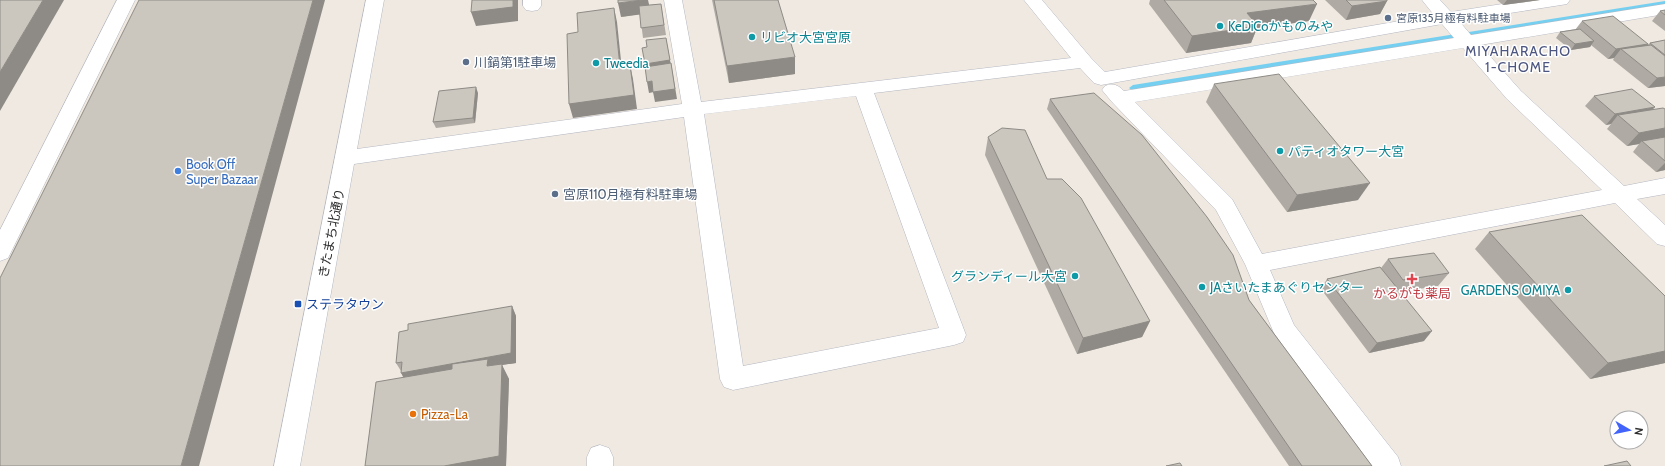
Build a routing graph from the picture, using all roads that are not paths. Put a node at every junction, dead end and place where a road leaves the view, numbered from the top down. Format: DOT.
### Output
graph roads {
  1 [pos="126,0"];
  2 [pos="375,0"];
  3 [pos="673,0"];
  4 [pos="1033,0"];
  5 [pos="1432,0"];
  6 [pos="1561,0"];
  7 [pos="1665,9"];
  8 [pos="1449,22"];
  9 [pos="1466,41"];
  10 [pos="1084,62"];
  11 [pos="1101,79"];
  12 [pos="863,89"];
  13 [pos="1120,98"];
  14 [pos="693,109"];
  15 [pos="345,158"];
  16 [pos="1665,186"];
  17 [pos="1619,196"];
  18 [pos="1665,238"];
  19 [pos="0,252"];
  20 [pos="1256,264"];
  21 [pos="287,466"];
  22 [pos="1388,466"];
  1 -- 19 [label="street"];
  2 -- 15 [label="street, きたまち北通り"];
  3 -- 14 [label="street"];
  4 -- 10 [label="street"];
  5 -- 8 [label="street"];
  6 -- 8 [label="street"];
  7 -- 9 [label="street"];
  8 -- 9 [label="street"];
  8 -- 11 [label="street"];
  9 -- 13 [label="street"];
  9 -- 17 [label="street"];
  10 -- 11 [label="street"];
  10 -- 12 [label="street"];
  11 -- 13 [label="street"];
  12 -- 14 [label="street"];
  12 -- 14 [label="street"];
  13 -- 20 [label="street"];
  14 -- 15 [label="street"];
  15 -- 21 [label="street, きたまち北通り"];
  16 -- 17 [label="street"];
  17 -- 18 [label="street"];
  17 -- 20 [label="street"];
  20 -- 22 [label="street"];
}
